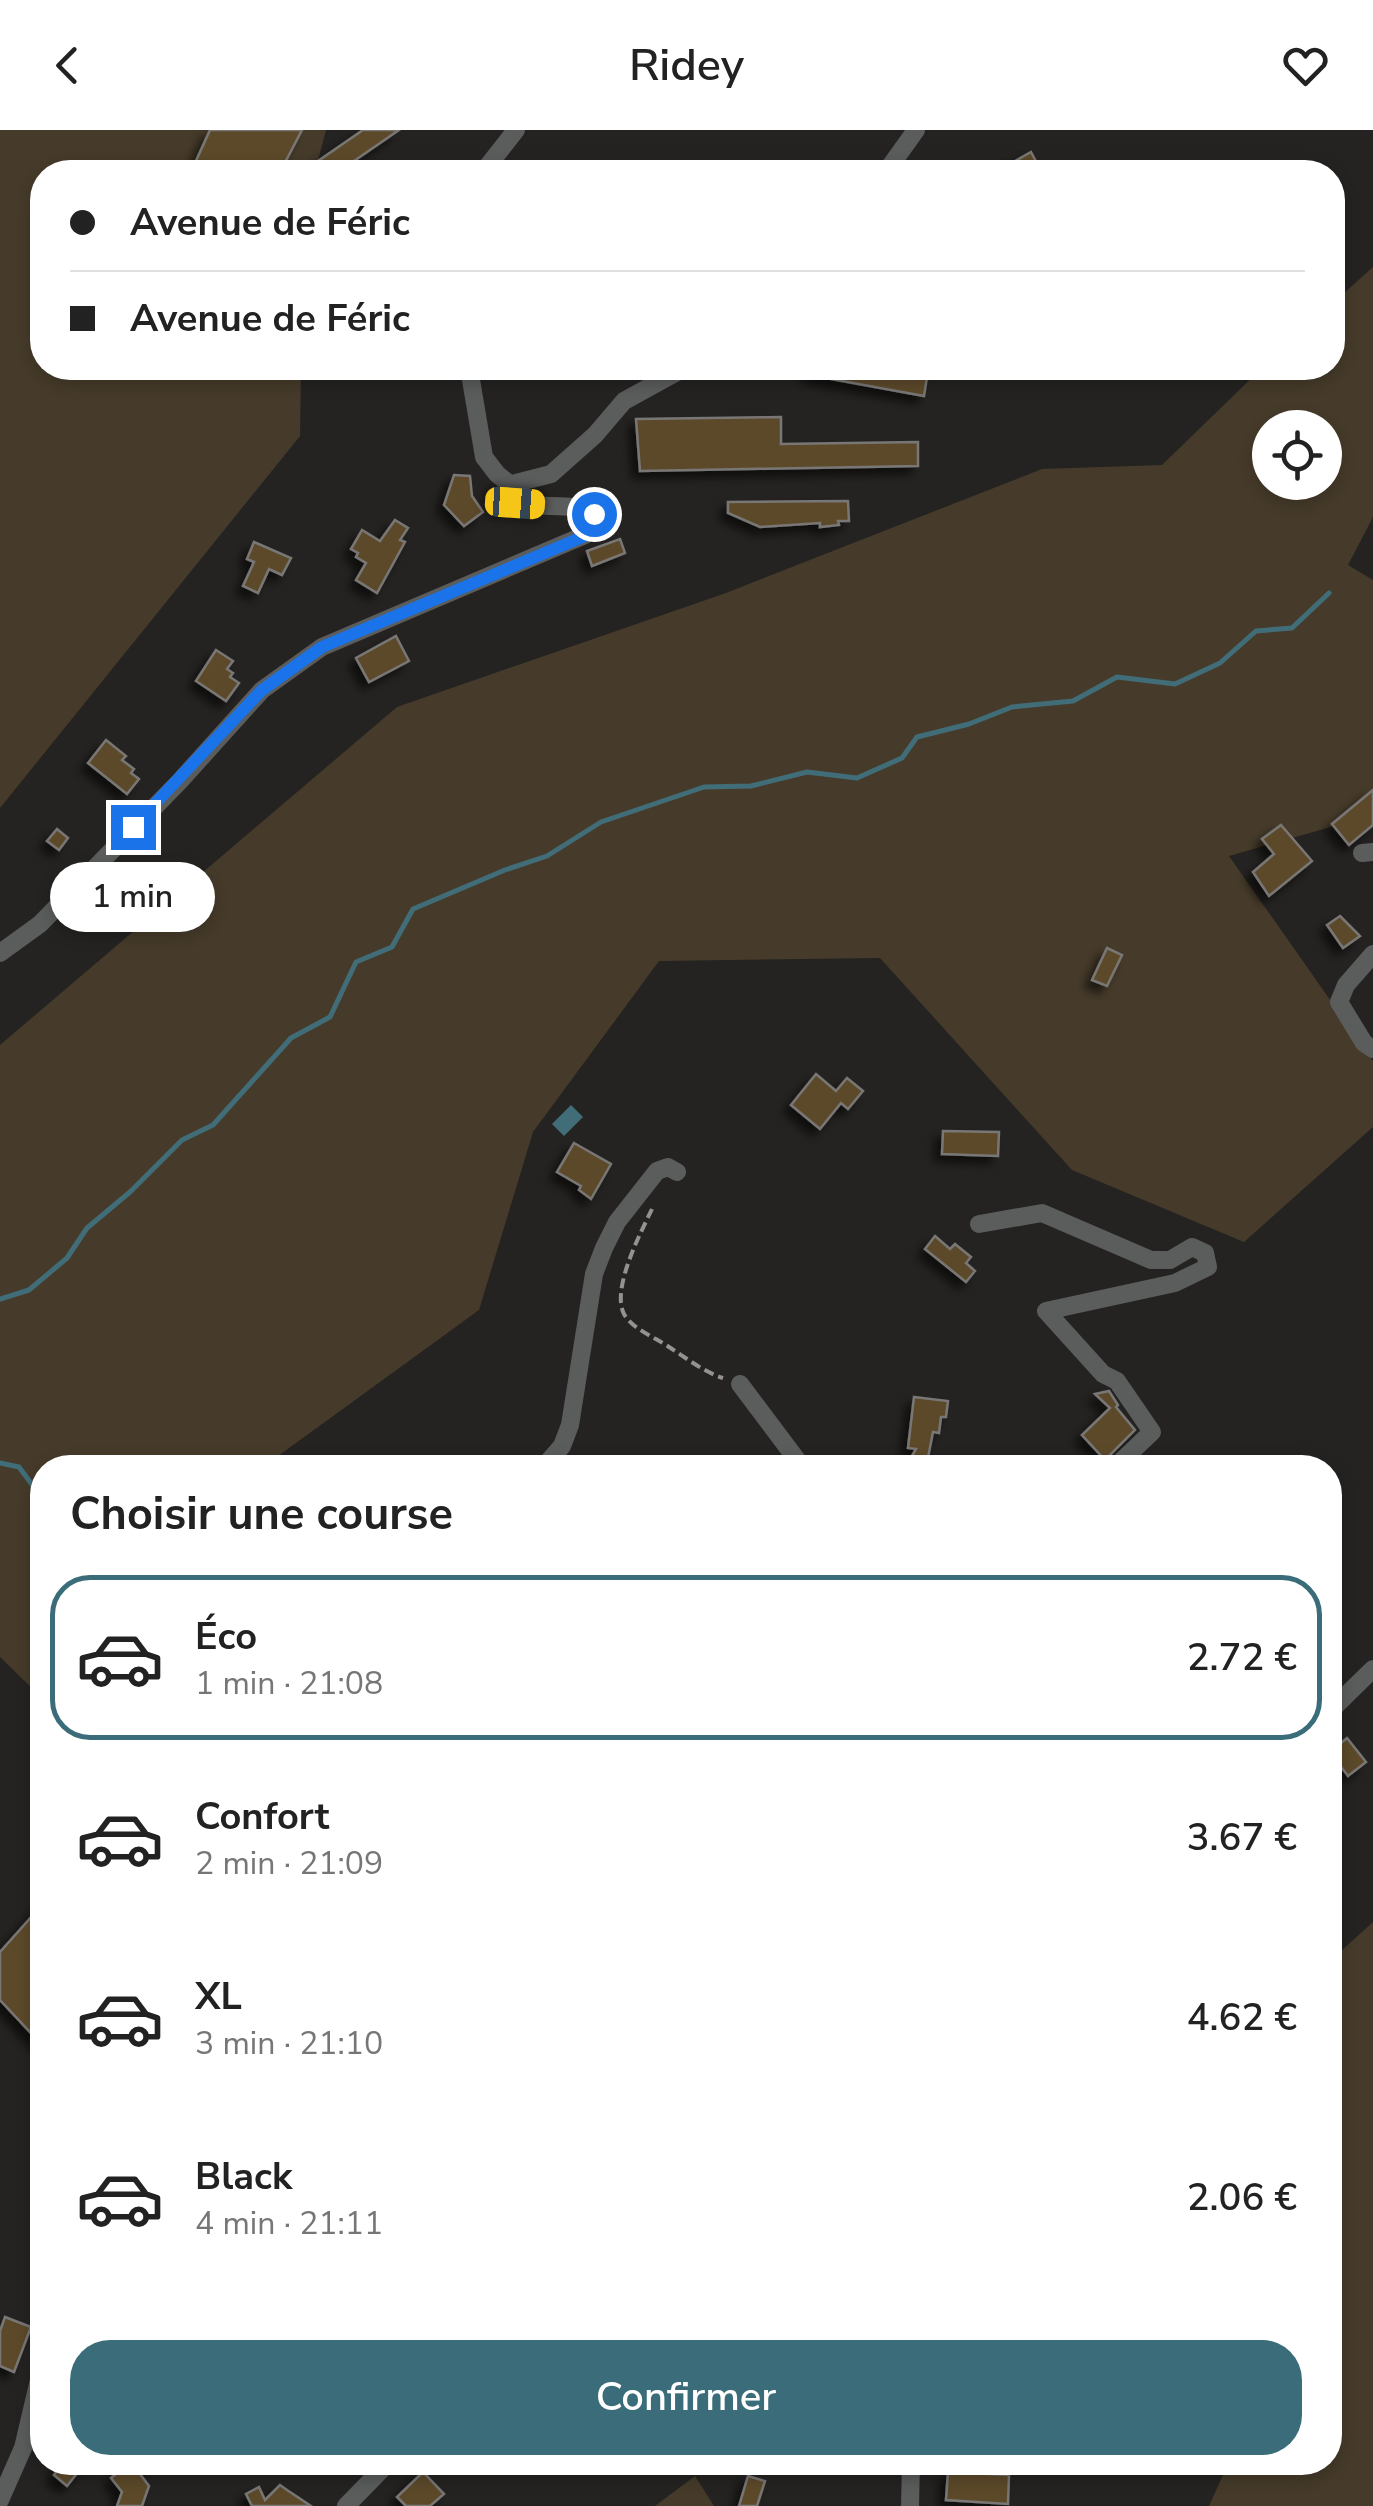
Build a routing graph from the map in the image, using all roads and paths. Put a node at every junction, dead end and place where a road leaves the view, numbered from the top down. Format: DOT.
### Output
graph roads {
  1 [pos="516,130"];
  2 [pos="916,130"];
  3 [pos="492,160"];
  4 [pos="895,160"];
  5 [pos="471,380"];
  6 [pos="662,380"];
  7 [pos="513,487"];
  8 [pos="0,953"];
  9 [pos="1373,954"];
  10 [pos="1373,1049"];
  11 [pos="677,1172"];
  12 [pos="652,1208"];
  13 [pos="979,1224"];
  14 [pos="740,1384"];
  15 [pos="554,1455"];
  16 [pos="793,1455"];
  17 [pos="1128,1455"];
  18 [pos="1373,1669"];
  19 [pos="1342,1700"];
  20 [pos="30,2418"];
  21 [pos="376,2475"];
  22 [pos="911,2475"];
  23 [pos="0,2500"];
  24 [pos="346,2506"];
  25 [pos="910,2506"];
  1 -- 3 [label="street"];
  2 -- 4 [label="street"];
  5 -- 7 [label="street"];
  6 -- 7 [label="street"];
  7 -- 8 [label="street"];
  9 -- 10 [label="street"];
  11 -- 15 [label="street"];
  12 -- 14 [label="path"];
  13 -- 17 [label="street"];
  14 -- 16 [label="street"];
  18 -- 19 [label="street"];
  20 -- 23 [label="street"];
  21 -- 24 [label="street"];
  22 -- 25 [label="street"];
}
